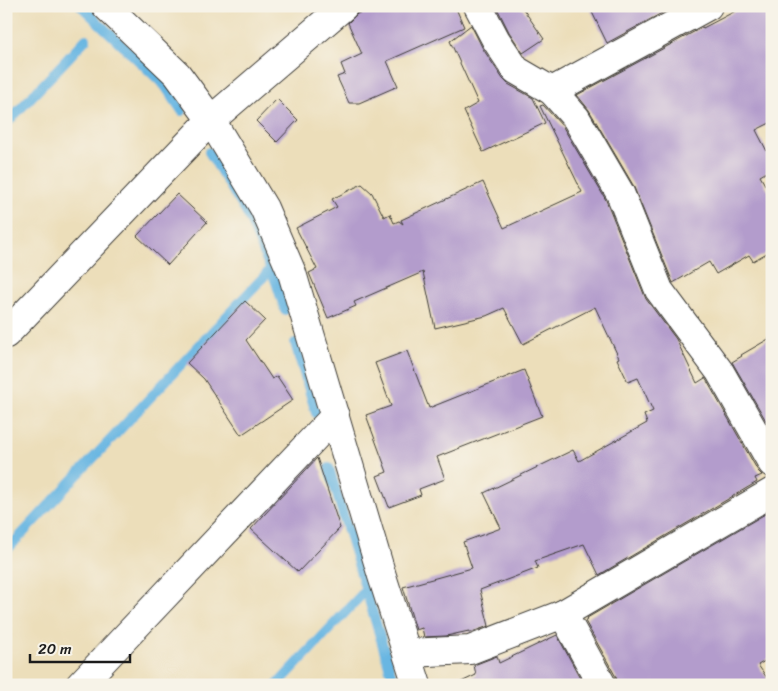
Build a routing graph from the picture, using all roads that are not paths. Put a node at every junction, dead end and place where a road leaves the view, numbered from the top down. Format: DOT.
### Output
graph roads {
  1 [pos="106,6"];
  2 [pos="344,6"];
  3 [pos="478,6"];
  4 [pos="708,6"];
  5 [pos="552,91"];
  6 [pos="211,120"];
  7 [pos="6,334"];
  8 [pos="335,416"];
  9 [pos="772,463"];
  10 [pos="772,492"];
  11 [pos="563,614"];
  12 [pos="408,653"];
  13 [pos="80,685"];
  14 [pos="417,685"];
  15 [pos="602,685"];
  1 -- 6 [label="street"];
  2 -- 6 [label="street"];
  3 -- 5 [label="street"];
  4 -- 5 [label="street"];
  5 -- 9 [label="street"];
  6 -- 7 [label="street"];
  6 -- 8 [label="street"];
  8 -- 12 [label="street"];
  8 -- 13 [label="street"];
  10 -- 11 [label="street"];
  11 -- 12 [label="street"];
  11 -- 15 [label="street"];
  12 -- 14 [label="street"];
}
